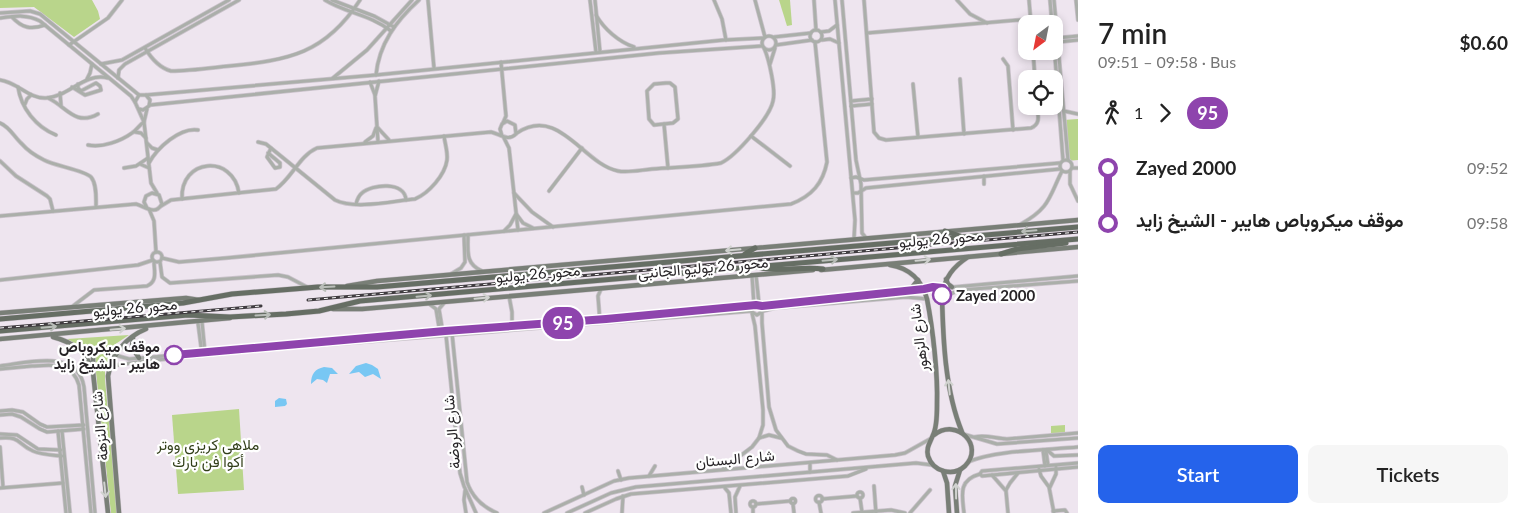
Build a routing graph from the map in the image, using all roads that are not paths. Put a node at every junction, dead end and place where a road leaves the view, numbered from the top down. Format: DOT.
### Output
graph roads {
  1 [pos="122,0"];
  2 [pos="229,0"];
  3 [pos="239,0"];
  4 [pos="325,0"];
  5 [pos="332,0"];
  6 [pos="360,0"];
  7 [pos="412,0"];
  8 [pos="419,0"];
  9 [pos="428,0"];
  10 [pos="590,0"];
  11 [pos="595,0"];
  12 [pos="714,0"];
  13 [pos="755,0"];
  14 [pos="814,0"];
  15 [pos="835,0"];
  16 [pos="842,0"];
  17 [pos="864,0"];
  18 [pos="956,0"];
  19 [pos="1029,0"];
  20 [pos="1050,0"];
  21 [pos="1054,0"];
  22 [pos="1076,0"];
  23 [pos="353,11"];
  24 [pos="0,12"];
  25 [pos="970,14"];
  26 [pos="1078,14"];
  27 [pos="596,15"];
  28 [pos="1030,15"];
  29 [pos="1052,15"];
  30 [pos="1054,15"];
  31 [pos="12,17"];
  32 [pos="0,18"];
  33 [pos="1018,20"];
  34 [pos="1078,20"];
  35 [pos="988,23"];
  36 [pos="45,25"];
  37 [pos="837,25"];
  38 [pos="968,25"];
  39 [pos="388,26"];
  40 [pos="394,27"];
  41 [pos="816,30"];
  42 [pos="391,31"];
  43 [pos="821,32"];
  44 [pos="811,33"];
  45 [pos="867,34"];
  46 [pos="1078,36"];
  47 [pos="774,37"];
  48 [pos="764,38"];
  49 [pos="1063,39"];
  50 [pos="726,40"];
  51 [pos="821,40"];
  52 [pos="1078,40"];
  53 [pos="74,41"];
  54 [pos="814,41"];
  55 [pos="1063,41"];
  56 [pos="839,44"];
  57 [pos="70,45"];
  58 [pos="667,45"];
  59 [pos="776,46"];
  60 [pos="763,47"];
  61 [pos="637,48"];
  62 [pos="725,48"];
  63 [pos="730,48"];
  64 [pos="146,50"];
  65 [pos="598,52"];
  66 [pos="668,53"];
  67 [pos="548,57"];
  68 [pos="1003,59"];
  69 [pos="1057,60"];
  70 [pos="501,62"];
  71 [pos="92,64"];
  72 [pos="101,64"];
  73 [pos="770,64"];
  74 [pos="549,65"];
  75 [pos="434,68"];
  76 [pos="502,69"];
  77 [pos="376,75"];
  78 [pos="118,78"];
  79 [pos="109,79"];
  80 [pos="332,79"];
  81 [pos="960,79"];
  82 [pos="0,80"];
  83 [pos="86,80"];
  84 [pos="309,81"];
  85 [pos="379,81"];
  86 [pos="370,82"];
  87 [pos="78,84"];
  88 [pos="913,84"];
  89 [pos="18,86"];
  90 [pos="72,87"];
  91 [pos="221,88"];
  92 [pos="228,88"];
  93 [pos="309,88"];
  94 [pos="80,92"];
  95 [pos="60,93"];
  96 [pos="31,95"];
  97 [pos="139,95"];
  98 [pos="146,95"];
  99 [pos="223,96"];
  100 [pos="228,96"];
  101 [pos="375,96"];
  102 [pos="48,98"];
  103 [pos="872,99"];
  104 [pos="851,101"];
  105 [pos="134,102"];
  106 [pos="872,104"];
  107 [pos="25,105"];
  108 [pos="61,106"];
  109 [pos="149,106"];
  110 [pos="851,106"];
  111 [pos="139,109"];
  112 [pos="1064,111"];
  113 [pos="504,112"];
  114 [pos="98,114"];
  115 [pos="1076,114"];
  116 [pos="1038,115"];
  117 [pos="1059,115"];
  118 [pos="1065,121"];
  119 [pos="144,122"];
  120 [pos="0,123"];
  121 [pos="514,124"];
  122 [pos="664,124"];
  123 [pos="377,125"];
  124 [pos="501,125"];
  125 [pos="525,129"];
  126 [pos="198,130"];
  127 [pos="1013,130"];
  128 [pos="134,132"];
  129 [pos="491,132"];
  130 [pos="964,134"];
  131 [pos="514,135"];
  132 [pos="751,135"];
  133 [pos="56,136"];
  134 [pos="444,136"];
  135 [pos="503,136"];
  136 [pos="918,137"];
  137 [pos="146,138"];
  138 [pos="390,140"];
  139 [pos="258,142"];
  140 [pos="378,142"];
  141 [pos="147,143"];
  142 [pos="364,143"];
  143 [pos="88,145"];
  144 [pos="271,148"];
  145 [pos="509,148"];
  146 [pos="582,148"];
  147 [pos="1067,148"];
  148 [pos="1062,149"];
  149 [pos="159,150"];
  150 [pos="268,153"];
  151 [pos="148,158"];
  152 [pos="0,161"];
  153 [pos="1070,161"];
  154 [pos="1061,162"];
  155 [pos="1078,162"];
  156 [pos="140,164"];
  157 [pos="149,166"];
  158 [pos="790,166"];
  159 [pos="124,168"];
  160 [pos="296,168"];
  161 [pos="668,168"];
  162 [pos="1078,168"];
  163 [pos="1071,169"];
  164 [pos="1050,170"];
  165 [pos="1061,170"];
  166 [pos="984,176"];
  167 [pos="851,178"];
  168 [pos="859,178"];
  169 [pos="1058,180"];
  170 [pos="151,183"];
  171 [pos="984,184"];
  172 [pos="549,191"];
  173 [pos="861,191"];
  174 [pos="240,193"];
  175 [pos="514,193"];
  176 [pos="853,193"];
  177 [pos="159,195"];
  178 [pos="147,196"];
  179 [pos="182,199"];
  180 [pos="171,200"];
  181 [pos="406,200"];
  182 [pos="1078,201"];
  183 [pos="136,204"];
  184 [pos="356,204"];
  185 [pos="96,207"];
  186 [pos="160,207"];
  187 [pos="148,209"];
  188 [pos="54,211"];
  189 [pos="516,214"];
  190 [pos="0,216"];
  191 [pos="1078,220"];
  192 [pos="154,221"];
  193 [pos="1019,225"];
  194 [pos="553,227"];
  195 [pos="1078,227"];
  196 [pos="533,229"];
  197 [pos="518,230"];
  198 [pos="945,231"];
  199 [pos="503,232"];
  200 [pos="855,233"];
  201 [pos="862,233"];
  202 [pos="466,235"];
  203 [pos="963,237"];
  204 [pos="866,238"];
  205 [pos="854,239"];
  206 [pos="1078,239"];
  207 [pos="466,242"];
  208 [pos="1078,247"];
  209 [pos="755,248"];
  210 [pos="156,252"];
  211 [pos="1000,254"];
  212 [pos="743,256"];
  213 [pos="970,256"];
  214 [pos="161,260"];
  215 [pos="153,261"];
  216 [pos="465,262"];
  217 [pos="470,262"];
  218 [pos="646,263"];
  219 [pos="882,264"];
  220 [pos="614,266"];
  221 [pos="756,267"];
  222 [pos="824,269"];
  223 [pos="483,271"];
  224 [pos="450,274"];
  225 [pos="754,275"];
  226 [pos="646,276"];
  227 [pos="1078,276"];
  228 [pos="617,278"];
  229 [pos="1060,278"];
  230 [pos="0,280"];
  231 [pos="918,280"];
  232 [pos="946,280"];
  233 [pos="1078,281"];
  234 [pos="1061,282"];
  235 [pos="344,286"];
  236 [pos="952,287"];
  237 [pos="310,288"];
  238 [pos="601,288"];
  239 [pos="943,288"];
  240 [pos="924,289"];
  241 [pos="910,290"];
  242 [pos="878,294"];
  243 [pos="509,296"];
  244 [pos="829,299"];
  245 [pos="878,299"];
  246 [pos="927,299"];
  247 [pos="200,300"];
  248 [pos="445,301"];
  249 [pos="942,301"];
  250 [pos="427,303"];
  251 [pos="830,304"];
  252 [pos="757,305"];
  253 [pos="73,306"];
  254 [pos="329,309"];
  255 [pos="699,310"];
  256 [pos="752,312"];
  257 [pos="763,312"];
  258 [pos="0,313"];
  259 [pos="699,315"];
  260 [pos="239,316"];
  261 [pos="654,317"];
  262 [pos="0,319"];
  263 [pos="200,322"];
  264 [pos="600,322"];
  265 [pos="762,323"];
  266 [pos="755,324"];
  267 [pos="152,327"];
  268 [pos="512,330"];
  269 [pos="0,331"];
  270 [pos="451,331"];
  271 [pos="437,332"];
  272 [pos="446,335"];
  273 [pos="48,336"];
  274 [pos="133,336"];
  275 [pos="453,337"];
  276 [pos="388,338"];
  277 [pos="0,339"];
  278 [pos="203,354"];
  279 [pos="115,355"];
  280 [pos="166,357"];
  281 [pos="139,358"];
  282 [pos="765,358"];
  283 [pos="758,359"];
  284 [pos="110,366"];
  285 [pos="0,367"];
  286 [pos="94,372"];
  287 [pos="760,382"];
  288 [pos="767,382"];
  289 [pos="0,411"];
  290 [pos="0,415"];
  291 [pos="85,427"];
  292 [pos="60,431"];
  293 [pos="963,433"];
  294 [pos="1078,433"];
  295 [pos="0,434"];
  296 [pos="932,437"];
  297 [pos="975,437"];
  298 [pos="0,438"];
  299 [pos="758,438"];
  300 [pos="781,438"];
  301 [pos="1078,438"];
  302 [pos="0,447"];
  303 [pos="1078,447"];
  304 [pos="995,448"];
  305 [pos="62,450"];
  306 [pos="1045,450"];
  307 [pos="998,454"];
  308 [pos="1078,455"];
  309 [pos="63,456"];
  310 [pos="838,460"];
  311 [pos="968,462"];
  312 [pos="810,463"];
  313 [pos="1078,463"];
  314 [pos="1047,465"];
  315 [pos="655,466"];
  316 [pos="934,466"];
  317 [pos="1056,467"];
  318 [pos="1078,467"];
  319 [pos="869,468"];
  320 [pos="1039,468"];
  321 [pos="723,470"];
  322 [pos="960,470"];
  323 [pos="618,471"];
  324 [pos="810,472"];
  325 [pos="943,472"];
  326 [pos="1019,472"];
  327 [pos="980,474"];
  328 [pos="992,475"];
  329 [pos="649,476"];
  330 [pos="771,476"];
  331 [pos="620,480"];
  332 [pos="699,482"];
  333 [pos="63,483"];
  334 [pos="772,483"];
  335 [pos="740,486"];
  336 [pos="874,486"];
  337 [pos="2,487"];
  338 [pos="582,487"];
  339 [pos="725,487"];
  340 [pos="1049,487"];
  341 [pos="700,488"];
  342 [pos="930,490"];
  343 [pos="466,491"];
  344 [pos="1006,491"];
  345 [pos="584,495"];
  346 [pos="623,496"];
  347 [pos="875,512"];
  348 [pos="1053,512"];
  349 [pos="66,513"];
  350 [pos="70,513"];
  351 [pos="91,513"];
  352 [pos="95,513"];
  353 [pos="108,513"];
  354 [pos="119,513"];
  355 [pos="466,513"];
  356 [pos="476,513"];
  357 [pos="497,513"];
  358 [pos="544,513"];
  359 [pos="567,513"];
  360 [pos="585,513"];
  361 [pos="622,513"];
  362 [pos="731,513"];
  363 [pos="736,513"];
  364 [pos="753,513"];
  365 [pos="794,513"];
  366 [pos="821,513"];
  367 [pos="853,513"];
  368 [pos="862,513"];
  369 [pos="905,513"];
  370 [pos="910,513"];
  371 [pos="950,513"];
  372 [pos="957,513"];
  373 [pos="964,513"];
  374 [pos="1008,513"];
  375 [pos="1067,513"];
  1 -- 53 [label="street"];
  2 -- 64 [label="street"];
  3 -- 64 [label="street"];
  4 -- 23 [label="street"];
  5 -- 23 [label="street"];
  6 -- 23 [label="street"];
  7 -- 39 [label="street"];
  8 -- 40 [label="street"];
  9 -- 75 [label="street"];
  10 -- 65 [label="street"];
  11 -- 27 [label="street"];
  12 -- 50 [label="street"];
  13 -- 48 [label="street"];
  14 -- 41 [label="street"];
  15 -- 37 [label="street"];
  16 -- 104 [label="street"];
  17 -- 45 [label="street"];
  18 -- 25 [label="street"];
  19 -- 28 [label="street"];
  20 -- 29 [label="street"];
  21 -- 30 [label="street"];
  22 -- 26 [label="street"];
  23 -- 39 [label="street"];
  23 -- 64 [label="street"];
  24 -- 53 [label="street"];
  25 -- 35 [label="street"];
  25 -- 38 [label="street"];
  26 -- 34 [label="street"];
  27 -- 61 [label="street"];
  27 -- 65 [label="street"];
  31 -- 32 [label="street"];
  31 -- 36 [label="street"];
  31 -- 36 [label="street"];
  33 -- 35 [label="street"];
  35 -- 38 [label="street"];
  36 -- 57 [label="street"];
  37 -- 43 [label="street"];
  37 -- 56 [label="street"];
  38 -- 45 [label="street"];
  39 -- 40 [label="street"];
  39 -- 42 [label="street"];
  39 -- 80 [label="street"];
  40 -- 42 [label="street"];
  41 -- 43 [label="street"];
  41 -- 44 [label="street"];
  42 -- 77 [label="street"];
  43 -- 51 [label="street"];
  44 -- 47 [label="street"];
  44 -- 54 [label="street"];
  45 -- 103 [label="street"];
  46 -- 49 [label="street"];
  47 -- 48 [label="street"];
  47 -- 59 [label="street"];
  48 -- 50 [label="street"];
  48 -- 60 [label="street"];
  50 -- 58 [label="street"];
  50 -- 62 [label="street"];
  50 -- 63 [label="street"];
  51 -- 54 [label="street"];
  51 -- 56 [label="street"];
  52 -- 55 [label="street"];
  53 -- 57 [label="street"];
  53 -- 72 [label="street"];
  54 -- 59 [label="street"];
  54 -- 194 [label="street"];
  56 -- 167 [label="street"];
  57 -- 71 [label="street"];
  58 -- 61 [label="street"];
  58 -- 66 [label="street"];
  59 -- 60 [label="street"];
  59 -- 73 [label="street"];
  60 -- 63 [label="street"];
  60 -- 73 [label="street"];
  61 -- 65 [label="street"];
  62 -- 63 [label="street"];
  62 -- 66 [label="street"];
  64 -- 72 [label="street"];
  64 -- 78 [label="street"];
  65 -- 67 [label="street"];
  66 -- 74 [label="street"];
  67 -- 70 [label="street"];
  67 -- 74 [label="street"];
  68 -- 127 [label="street"];
  69 -- 112 [label="street"];
  70 -- 75 [label="street"];
  70 -- 76 [label="street"];
  71 -- 79 [label="street"];
  71 -- 83 [label="street"];
  72 -- 78 [label="street"];
  73 -- 132 [label="street"];
  74 -- 76 [label="street"];
  75 -- 77 [label="street"];
  76 -- 85 [label="street"];
  76 -- 113 [label="street"];
  77 -- 80 [label="street"];
  78 -- 97 [label="street"];
  79 -- 83 [label="street"];
  79 -- 105 [label="street"];
  80 -- 84 [label="street"];
  81 -- 130 [label="street"];
  82 -- 89 [label="street"];
  83 -- 87 [label="street"];
  84 -- 92 [label="street"];
  84 -- 93 [label="street"];
  85 -- 86 [label="street"];
  85 -- 101 [label="street"];
  86 -- 93 [label="street"];
  86 -- 101 [label="street"];
  87 -- 90 [label="street"];
  87 -- 94 [label="street"];
  88 -- 136 [label="street"];
  89 -- 96 [label="street"];
  89 -- 107 [label="street"];
  90 -- 94 [label="street"];
  90 -- 95 [label="street"];
  91 -- 92 [label="street"];
  91 -- 98 [label="street"];
  91 -- 99 [label="street"];
  92 -- 100 [label="street"];
  93 -- 100 [label="street"];
  94 -- 94 [label="street"];
  95 -- 102 [label="street"];
  95 -- 108 [label="street"];
  96 -- 102 [label="street"];
  96 -- 107 [label="street"];
  97 -- 98 [label="street"];
  97 -- 105 [label="street"];
  98 -- 109 [label="street"];
  99 -- 100 [label="street"];
  99 -- 109 [label="street"];
  101 -- 123 [label="street"];
  102 -- 108 [label="street"];
  103 -- 104 [label="street"];
  103 -- 106 [label="street"];
  104 -- 110 [label="street"];
  105 -- 111 [label="street"];
  106 -- 110 [label="street"];
  106 -- 136 [label="street"];
  107 -- 133 [label="street"];
  108 -- 114 [label="street"];
  109 -- 111 [label="street"];
  109 -- 119 [label="street"];
  110 -- 168 [label="street"];
  111 -- 119 [label="street"];
  112 -- 115 [label="street"];
  112 -- 118 [label="street"];
  113 -- 121 [label="street"];
  113 -- 124 [label="street"];
  115 -- 118 [label="street"];
  116 -- 127 [label="street"];
  117 -- 148 [label="street"];
  118 -- 147 [label="street"];
  119 -- 128 [label="street"];
  119 -- 137 [label="street"];
  120 -- 185 [label="street"];
  121 -- 124 [label="street"];
  121 -- 125 [label="street"];
  121 -- 131 [label="street"];
  122 -- 122 [label="street"];
  122 -- 161 [label="street"];
  123 -- 138 [label="street"];
  123 -- 140 [label="street"];
  123 -- 142 [label="street"];
  124 -- 129 [label="street"];
  124 -- 135 [label="street"];
  125 -- 131 [label="street"];
  125 -- 146 [label="street"];
  126 -- 149 [label="street"];
  127 -- 130 [label="street"];
  128 -- 137 [label="street"];
  128 -- 143 [label="street"];
  129 -- 134 [label="street"];
  129 -- 135 [label="street"];
  130 -- 136 [label="street"];
  131 -- 135 [label="street"];
  131 -- 145 [label="street"];
  132 -- 158 [label="street"];
  132 -- 161 [label="street"];
  134 -- 138 [label="street"];
  134 -- 181 [label="street"];
  135 -- 145 [label="street"];
  137 -- 141 [label="street"];
  138 -- 140 [label="street"];
  139 -- 144 [label="street"];
  140 -- 142 [label="street"];
  141 -- 149 [label="street"];
  141 -- 151 [label="street"];
  142 -- 160 [label="street"];
  144 -- 150 [label="street"];
  144 -- 160 [label="street"];
  145 -- 175 [label="street"];
  146 -- 161 [label="street"];
  146 -- 172 [label="street"];
  147 -- 148 [label="street"];
  147 -- 153 [label="street"];
  148 -- 154 [label="street"];
  149 -- 157 [label="street"];
  150 -- 150 [label="street"];
  151 -- 156 [label="street"];
  151 -- 157 [label="street"];
  152 -- 188 [label="street"];
  153 -- 154 [label="street"];
  153 -- 155 [label="street"];
  153 -- 163 [label="street"];
  154 -- 165 [label="street"];
  154 -- 168 [label="street"];
  156 -- 157 [label="street"];
  156 -- 159 [label="street"];
  157 -- 170 [label="street"];
  160 -- 174 [label="street"];
  160 -- 184 [label="street"];
  162 -- 163 [label="street"];
  163 -- 165 [label="street"];
  163 -- 182 [label="street"];
  164 -- 165 [label="street"];
  164 -- 166 [label="street"];
  164 -- 169 [label="street"];
  165 -- 169 [label="street"];
  166 -- 171 [label="street"];
  166 -- 173 [label="street"];
  167 -- 168 [label="street"];
  167 -- 176 [label="street"];
  168 -- 173 [label="street"];
  169 -- 193 [label="street"];
  170 -- 177 [label="street"];
  170 -- 178 [label="street"];
  173 -- 176 [label="street"];
  173 -- 201 [label="street"];
  174 -- 179 [label="street"];
  174 -- 179 [label="street"];
  175 -- 189 [label="street"];
  175 -- 194 [label="street"];
  176 -- 200 [label="street"];
  177 -- 178 [label="street"];
  177 -- 180 [label="street"];
  177 -- 186 [label="street"];
  178 -- 183 [label="street"];
  178 -- 187 [label="street"];
  179 -- 180 [label="street"];
  180 -- 186 [label="street"];
  181 -- 184 [label="street"];
  181 -- 184 [label="street"];
  183 -- 185 [label="street"];
  183 -- 187 [label="street"];
  185 -- 188 [label="street"];
  186 -- 187 [label="street"];
  186 -- 192 [label="street"];
  187 -- 192 [label="street"];
  188 -- 190 [label="street"];
  189 -- 196 [label="street"];
  189 -- 197 [label="street"];
  189 -- 199 [label="street"];
  191 -- 193 [label="main road, محور 26 يوليو الجانبى"];
  192 -- 210 [label="street"];
  193 -- 198 [label="main road, محور 26 يوليو الجانبى"];
  194 -- 196 [label="street"];
  195 -- 203 [label="highway, محور 26 يوليو, one-way"];
  196 -- 197 [label="street"];
  197 -- 199 [label="street"];
  198 -- 203 [label="highway"];
  198 -- 204 [label="main road, محور 26 يوليو الجانبى"];
  199 -- 202 [label="street"];
  200 -- 201 [label="street"];
  200 -- 205 [label="street"];
  201 -- 204 [label="street"];
  202 -- 207 [label="street"];
  202 -- 214 [label="street"];
  203 -- 212 [label="highway, محور 26 يوليو"];
  204 -- 205 [label="main road, محور 26 يوليو الجانبى"];
  205 -- 209 [label="main road, محور 26 يوليو الجانبى"];
  206 -- 211 [label="highway"];
  221 -- 206 [label="highway, محور 26 يوليو, one-way"];
  207 -- 216 [label="street"];
  207 -- 217 [label="street"];
  208 -- 211 [label="main road, محور 26 يوليو الجانبى"];
  209 -- 212 [label="highway"];
  209 -- 223 [label="main road, محور 26 يوليو الجانبى, one-way"];
  210 -- 214 [label="street"];
  210 -- 215 [label="street"];
  211 -- 213 [label="main road, محور 26 يوليو الجانبى"];
  212 -- 218 [label="highway, محور 26 يوليو"];
  219 -- 213 [label="main road, محور 26 يوليو الجانبى, one-way"];
  213 -- 232 [label="main road, شارع الزهور"];
  214 -- 215 [label="street"];
  214 -- 237 [label="street"];
  215 -- 230 [label="street"];
  215 -- 253 [label="street"];
  216 -- 217 [label="street"];
  216 -- 224 [label="street"];
  217 -- 223 [label="street"];
  218 -- 220 [label="highway, محور 26 يوليو"];
  218 -- 226 [label="highway"];
  219 -- 222 [label="main road, محور 26 يوليو الجانبى"];
  219 -- 231 [label="main road, شارع الزهور"];
  220 -- 228 [label="highway"];
  220 -- 235 [label="highway, محور 26 يوليو"];
  221 -- 222 [label="highway"];
  221 -- 226 [label="highway, محور 26 يوليو"];
  222 -- 225 [label="main road, محور 26 يوليو الجانبى"];
  223 -- 224 [label="main road, محور 26 يوليو الجانبى"];
  224 -- 235 [label="main road, محور 26 يوليو الجانبى"];
  225 -- 238 [label="main road, محور 26 يوليو الجانبى"];
  225 -- 252 [label="street"];
  226 -- 228 [label="highway, محور 26 يوليو"];
  227 -- 229 [label="street"];
  254 -- 228 [label="highway, محور 26 يوليو, one-way"];
  229 -- 234 [label="street"];
  229 -- 236 [label="street"];
  231 -- 240 [label="main road, شارع الزهور"];
  231 -- 241 [label="main road"];
  232 -- 236 [label="main road"];
  232 -- 239 [label="main road, شارع الزهور"];
  233 -- 234 [label="street"];
  234 -- 249 [label="street"];
  235 -- 237 [label="highway, محور 26 يوليو, one-way"];
  236 -- 239 [label="street"];
  237 -- 247 [label="highway, محور 26 يوليو"];
  238 -- 243 [label="main road, محور 26 يوليو الجانبى"];
  238 -- 264 [label="street"];
  239 -- 240 [label="main road"];
  239 -- 249 [label="main road, شارع الزهور"];
  240 -- 241 [label="street"];
  240 -- 246 [label="main road, شارع الزهور"];
  241 -- 242 [label="street"];
  242 -- 244 [label="street"];
  242 -- 245 [label="street"];
  248 -- 243 [label="main road, محور 26 يوليو الجانبى, one-way"];
  243 -- 268 [label="street"];
  244 -- 251 [label="street"];
  244 -- 252 [label="street"];
  245 -- 246 [label="street"];
  245 -- 251 [label="street"];
  246 -- 296 [label="main road, شارع الزهور"];
  247 -- 253 [label="main road"];
  247 -- 262 [label="highway, محور 26 يوليو"];
  248 -- 250 [label="main road, محور 26 يوليو الجانبى"];
  248 -- 272 [label="street, شارع الروضة"];
  293 -- 249 [label="main road, شارع الزهور, one-way"];
  250 -- 254 [label="main road, محور 26 يوليو الجانبى"];
  250 -- 271 [label="street"];
  251 -- 257 [label="street"];
  252 -- 255 [label="street"];
  252 -- 256 [label="street"];
  252 -- 257 [label="street"];
  253 -- 258 [label="main road"];
  260 -- 254 [label="highway, محور 26 يوليو, one-way"];
  255 -- 259 [label="street"];
  255 -- 261 [label="street"];
  256 -- 257 [label="street"];
  256 -- 259 [label="street"];
  256 -- 266 [label="street"];
  257 -- 265 [label="street"];
  259 -- 261 [label="street"];
  260 -- 263 [label="main road"];
  269 -- 260 [label="highway, محور 26 يوليو, one-way"];
  261 -- 264 [label="street"];
  263 -- 267 [label="main road"];
  263 -- 278 [label="street"];
  264 -- 268 [label="street"];
  265 -- 266 [label="street"];
  265 -- 282 [label="street"];
  266 -- 283 [label="street"];
  273 -- 267 [label="main road, one-way"];
  267 -- 274 [label="main road, شارع النزهة"];
  268 -- 270 [label="street"];
  268 -- 275 [label="street"];
  270 -- 272 [label="street"];
  270 -- 275 [label="street"];
  271 -- 272 [label="street"];
  271 -- 276 [label="street"];
  272 -- 275 [label="street"];
  272 -- 276 [label="street"];
  272 -- 343 [label="street, شارع الروضة"];
  273 -- 277 [label="main road"];
  273 -- 286 [label="main road, شارع النزهة"];
  274 -- 279 [label="main road, شارع النزهة"];
  274 -- 281 [label="main road"];
  275 -- 357 [label="street, شارع الروضة"];
  276 -- 278 [label="street"];
  278 -- 280 [label="street"];
  279 -- 281 [label="street"];
  279 -- 284 [label="main road, شارع النزهة"];
  279 -- 286 [label="main road"];
  280 -- 281 [label="street"];
  280 -- 284 [label="street"];
  282 -- 283 [label="street"];
  282 -- 288 [label="street"];
  283 -- 287 [label="street"];
  284 -- 354 [label="main road, شارع النزهة"];
  285 -- 291 [label="street"];
  286 -- 353 [label="main road, شارع النزهة, one-way"];
  287 -- 288 [label="street"];
  287 -- 299 [label="street"];
  288 -- 300 [label="street"];
  289 -- 291 [label="street"];
  290 -- 292 [label="street"];
  291 -- 292 [label="street"];
  291 -- 351 [label="street"];
  291 -- 352 [label="street"];
  292 -- 305 [label="street"];
  293 -- 296 [label="main road"];
  293 -- 297 [label="street"];
  293 -- 311 [label="main road"];
  294 -- 297 [label="street"];
  295 -- 305 [label="street"];
  296 -- 310 [label="street, شارع البستان"];
  296 -- 316 [label="main road"];
  297 -- 304 [label="street"];
  298 -- 309 [label="street"];
  299 -- 300 [label="street"];
  299 -- 321 [label="street"];
  300 -- 310 [label="street"];
  301 -- 304 [label="street"];
  302 -- 337 [label="street"];
  303 -- 306 [label="street"];
  304 -- 307 [label="street"];
  305 -- 309 [label="street"];
  306 -- 307 [label="street"];
  306 -- 308 [label="street"];
  306 -- 314 [label="street"];
  307 -- 311 [label="street"];
  309 -- 333 [label="street"];
  309 -- 350 [label="street"];
  310 -- 312 [label="street, شارع البستان"];
  311 -- 322 [label="main road"];
  312 -- 321 [label="street, شارع البستان"];
  312 -- 324 [label="street"];
  313 -- 317 [label="street"];
  314 -- 317 [label="street"];
  314 -- 320 [label="street"];
  315 -- 329 [label="street"];
  316 -- 319 [label="street, شارع البستان"];
  316 -- 325 [label="main road"];
  317 -- 318 [label="street"];
  317 -- 320 [label="street"];
  317 -- 340 [label="street"];
  319 -- 324 [label="street, شارع البستان"];
  319 -- 334 [label="street"];
  320 -- 326 [label="street"];
  320 -- 327 [label="street"];
  320 -- 340 [label="street"];
  321 -- 329 [label="street, شارع البستان"];
  322 -- 325 [label="main road"];
  372 -- 322 [label="main road, one-way"];
  323 -- 331 [label="street"];
  324 -- 330 [label="street, شارع البستان"];
  325 -- 371 [label="main road"];
  326 -- 328 [label="street"];
  326 -- 344 [label="street"];
  327 -- 328 [label="street"];
  327 -- 373 [label="street"];
  328 -- 344 [label="street"];
  329 -- 331 [label="street, شارع البستان"];
  330 -- 332 [label="street, شارع البستان"];
  330 -- 334 [label="street"];
  331 -- 345 [label="street, شارع البستان"];
  332 -- 341 [label="street"];
  332 -- 359 [label="street, شارع البستان"];
  333 -- 337 [label="street"];
  333 -- 349 [label="street"];
  334 -- 335 [label="street"];
  335 -- 339 [label="street"];
  335 -- 363 [label="street"];
  336 -- 347 [label="street"];
  338 -- 345 [label="street"];
  339 -- 341 [label="street"];
  339 -- 362 [label="street"];
  340 -- 348 [label="street"];
  341 -- 346 [label="street"];
  342 -- 370 [label="street"];
  343 -- 355 [label="street"];
  343 -- 356 [label="street, شارع الروضة"];
  344 -- 374 [label="street"];
  345 -- 358 [label="street, شارع البستان"];
  346 -- 360 [label="street"];
  346 -- 361 [label="street"];
  347 -- 368 [label="street"];
  347 -- 369 [label="street"];
  348 -- 375 [label="street"];
  364 -- 365 [label="street"];
  366 -- 368 [label="street"];
  367 -- 368 [label="street"];
}
